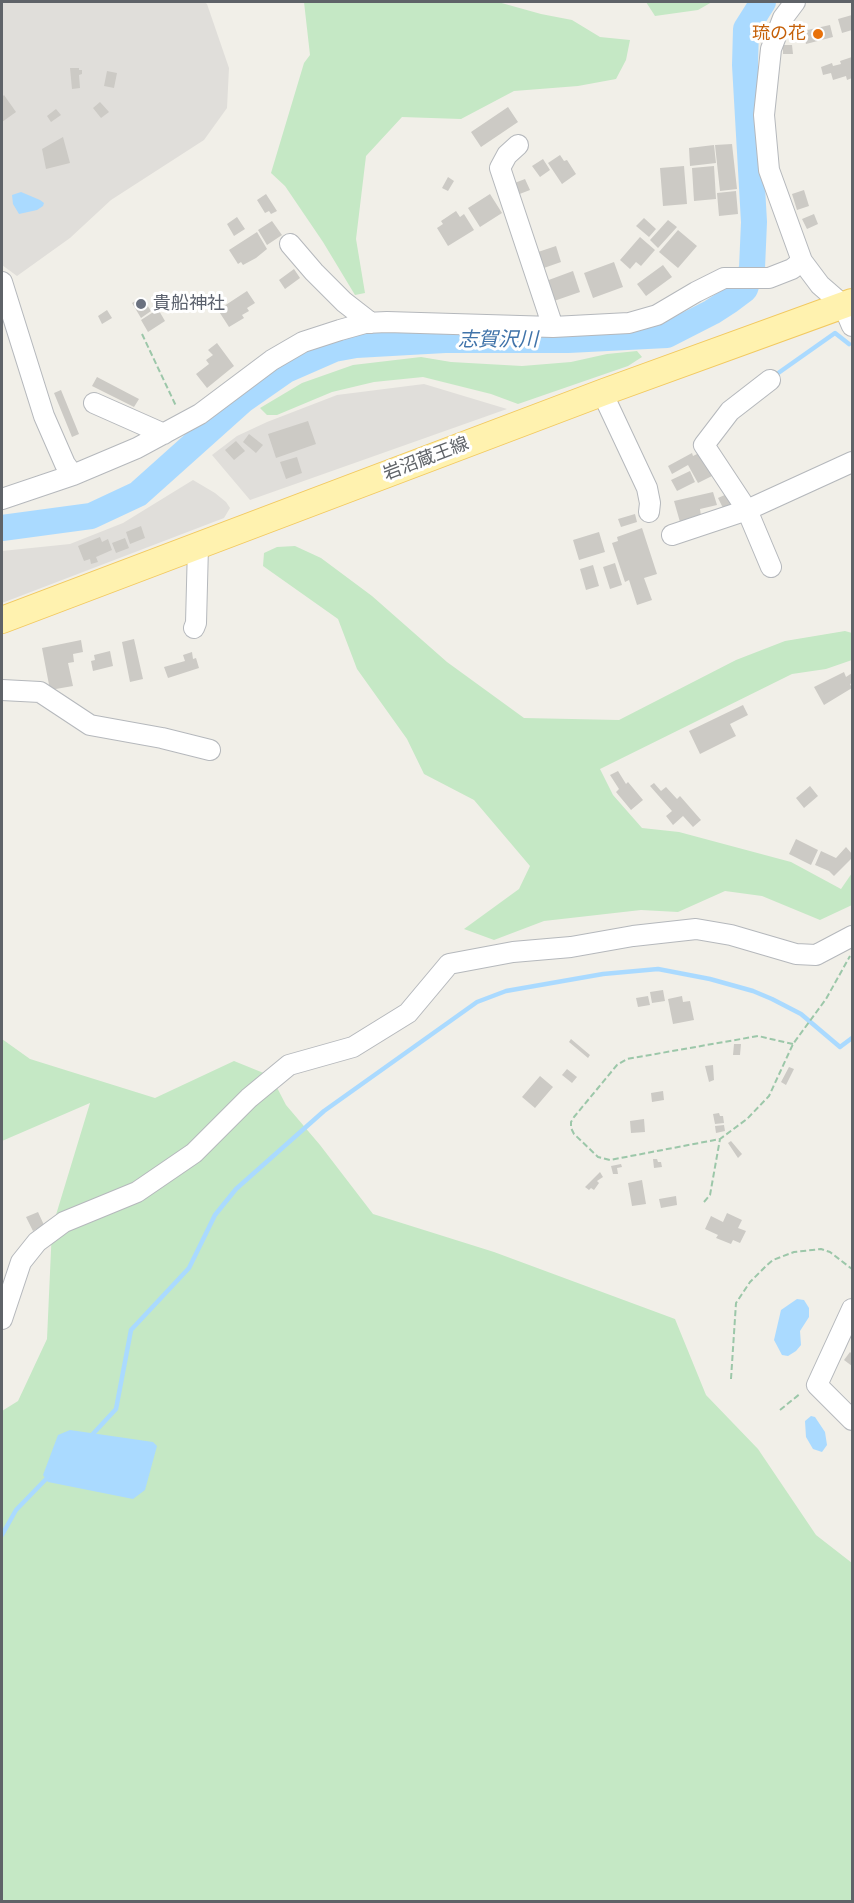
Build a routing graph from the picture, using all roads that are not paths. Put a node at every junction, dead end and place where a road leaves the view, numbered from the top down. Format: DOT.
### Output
graph roads {
  1 [pos="795,2"];
  2 [pos="518,145"];
  3 [pos="290,244"];
  4 [pos="802,261"];
  5 [pos="2,282"];
  6 [pos="849,311"];
  7 [pos="371,323"];
  8 [pos="553,327"];
  9 [pos="770,380"];
  10 [pos="604,392"];
  11 [pos="94,403"];
  12 [pos="164,434"];
  13 [pos="852,462"];
  14 [pos="73,476"];
  15 [pos="2,499"];
  16 [pos="747,510"];
  17 [pos="649,512"];
  18 [pos="672,535"];
  19 [pos="198,546"];
  20 [pos="771,567"];
  21 [pos="2,620"];
  22 [pos="194,628"];
  23 [pos="2,690"];
  24 [pos="210,750"];
  25 [pos="852,936"];
  26 [pos="852,1309"];
  27 [pos="2,1319"];
  28 [pos="852,1420"];
  1 -- 4 [label="street"];
  2 -- 8 [label="street"];
  3 -- 7 [label="street"];
  4 -- 6 [label="street"];
  4 -- 8 [label="street"];
  5 -- 14 [label="street"];
  6 -- 10 [label="main road, 岩沼蔵王線"];
  7 -- 8 [label="street"];
  7 -- 12 [label="street"];
  9 -- 16 [label="street"];
  10 -- 17 [label="street"];
  10 -- 19 [label="main road, 岩沼蔵王線"];
  11 -- 12 [label="street"];
  12 -- 14 [label="street"];
  13 -- 16 [label="street"];
  14 -- 15 [label="street"];
  16 -- 18 [label="street"];
  16 -- 20 [label="street"];
  19 -- 21 [label="main road, 岩沼蔵王線"];
  19 -- 22 [label="street"];
  23 -- 24 [label="street"];
  25 -- 27 [label="street"];
  26 -- 28 [label="street"];
}
